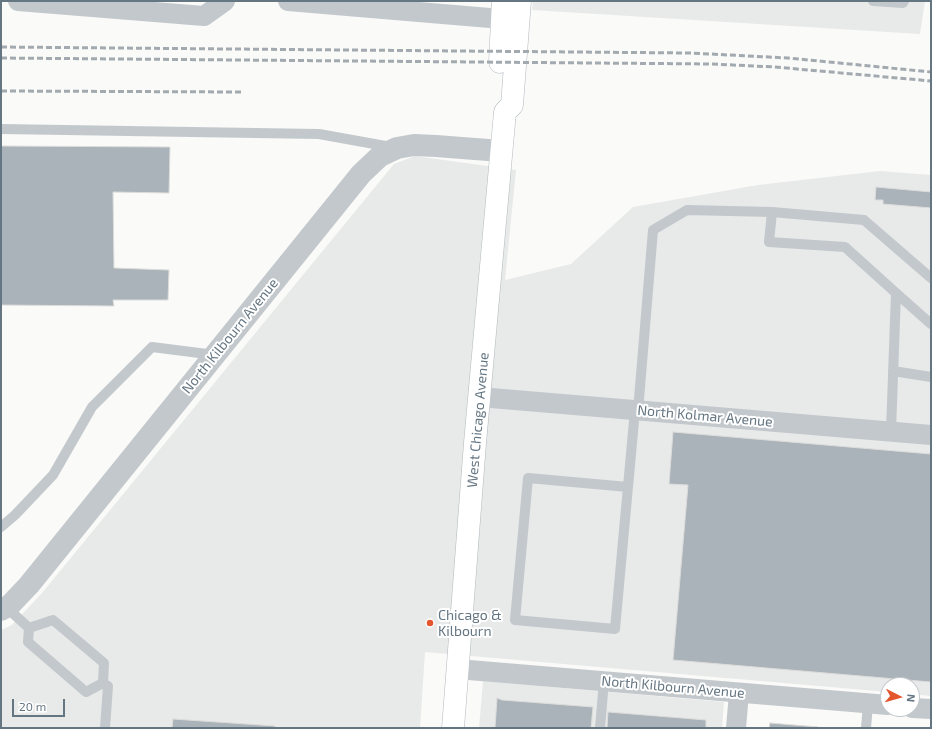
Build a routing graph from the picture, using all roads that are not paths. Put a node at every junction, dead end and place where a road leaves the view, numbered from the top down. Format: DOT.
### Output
graph roads {
  1 [pos="18,1"];
  2 [pos="226,1"];
  3 [pos="288,1"];
  4 [pos="520,1"];
  5 [pos="873,1"];
  6 [pos="904,1"];
  7 [pos="361,4"];
  8 [pos="503,10"];
  9 [pos="505,112"];
  10 [pos="1,129"];
  11 [pos="397,148"];
  12 [pos="501,151"];
  13 [pos="772,212"];
  14 [pos="931,278"];
  15 [pos="896,293"];
  16 [pos="931,324"];
  17 [pos="215,354"];
  18 [pos="893,371"];
  19 [pos="931,377"];
  20 [pos="479,397"];
  21 [pos="637,410"];
  22 [pos="891,432"];
  23 [pos="931,435"];
  24 [pos="628,487"];
  25 [pos="1,527"];
  26 [pos="4,609"];
  27 [pos="29,628"];
  28 [pos="457,669"];
  29 [pos="604,681"];
  30 [pos="103,683"];
  31 [pos="739,693"];
  32 [pos="868,704"];
  33 [pos="880,705"];
  34 [pos="920,708"];
  35 [pos="931,709"];
  36 [pos="105,728"];
  37 [pos="453,728"];
  38 [pos="600,728"];
  39 [pos="736,728"];
  40 [pos="866,728"];
  1 -- 2 [label="street"];
  3 -- 7 [label="street"];
  4 -- 9 [label="main road, West Chicago Avenue"];
  5 -- 6 [label="lane"];
  7 -- 8 [label="street"];
  8 -- 9 [label="main road, West Chicago Avenue"];
  9 -- 12 [label="main road, West Chicago Avenue"];
  10 -- 11 [label="lane"];
  11 -- 12 [label="street, North Kilbourn Avenue"];
  11 -- 17 [label="street, North Kilbourn Avenue"];
  12 -- 20 [label="main road, West Chicago Avenue"];
  13 -- 14 [label="lane"];
  13 -- 15 [label="lane"];
  13 -- 21 [label="lane"];
  15 -- 16 [label="lane"];
  15 -- 18 [label="lane"];
  17 -- 25 [label="lane"];
  17 -- 26 [label="street, North Kilbourn Avenue"];
  18 -- 19 [label="lane"];
  18 -- 22 [label="lane"];
  20 -- 21 [label="street, North Kolmar Avenue"];
  20 -- 28 [label="main road, West Chicago Avenue"];
  21 -- 22 [label="street, North Kolmar Avenue"];
  21 -- 24 [label="lane"];
  22 -- 23 [label="street, North Kolmar Avenue"];
  24 -- 24 [label="lane"];
  26 -- 27 [label="lane"];
  27 -- 30 [label="lane"];
  27 -- 30 [label="lane"];
  28 -- 29 [label="street, North Kilbourn Avenue"];
  28 -- 37 [label="main road, West Chicago Avenue"];
  29 -- 31 [label="street, North Kilbourn Avenue"];
  29 -- 38 [label="lane"];
  30 -- 36 [label="lane"];
  31 -- 32 [label="street, North Kilbourn Avenue"];
  31 -- 39 [label="street"];
  32 -- 33 [label="street, North Kilbourn Avenue"];
  32 -- 40 [label="lane"];
  34 -- 35 [label="street"];
}
